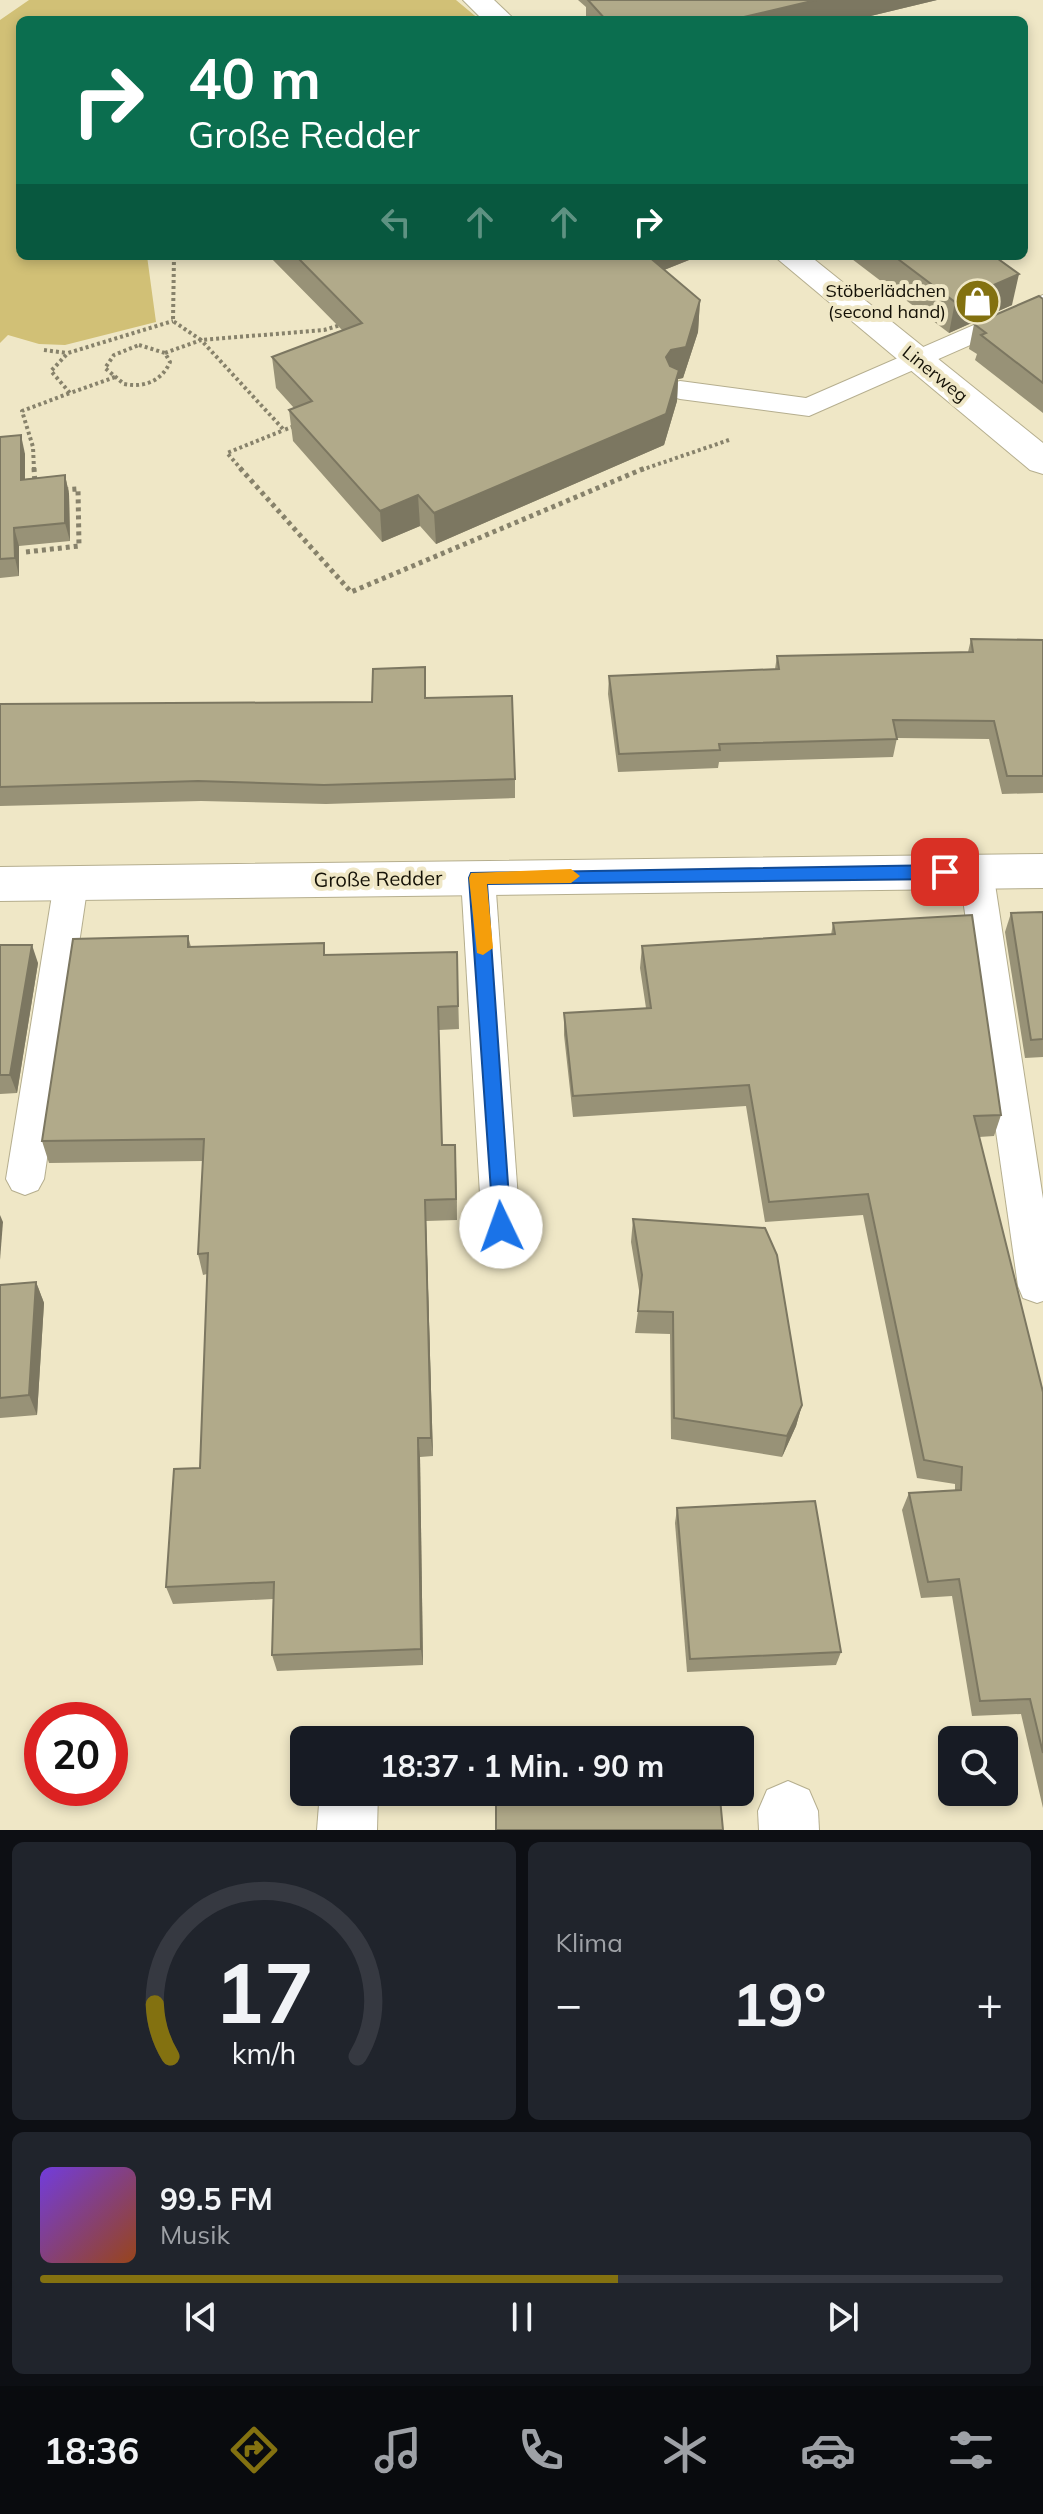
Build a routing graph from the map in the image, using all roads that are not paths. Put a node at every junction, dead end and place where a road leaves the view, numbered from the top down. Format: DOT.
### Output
graph roads {
  1 [pos="477,0"];
  2 [pos="496,16"];
  3 [pos="795,260"];
  4 [pos="1043,303"];
  5 [pos="917,359"];
  6 [pos="680,390"];
  7 [pos="1043,462"];
  8 [pos="976,871"];
  9 [pos="1043,871"];
  10 [pos="478,878"];
  11 [pos="71,883"];
  12 [pos="0,884"];
  13 [pos="25,1179"];
  14 [pos="501,1227"];
  15 [pos="1037,1286"];
  16 [pos="348,1806"];
  17 [pos="347,1830"];
  1 -- 2 [label="street"];
  3 -- 5 [label="street, Linerweg"];
  4 -- 5 [label="lane"];
  5 -- 6 [label="lane"];
  5 -- 7 [label="street, Linerweg"];
  8 -- 9 [label="street, Große Redder"];
  8 -- 10 [label="street, Große Redder"];
  8 -- 15 [label="lane"];
  10 -- 11 [label="street, Große Redder"];
  10 -- 14 [label="lane"];
  11 -- 12 [label="street, Große Redder"];
  11 -- 13 [label="lane"];
  16 -- 17 [label="street"];
}
